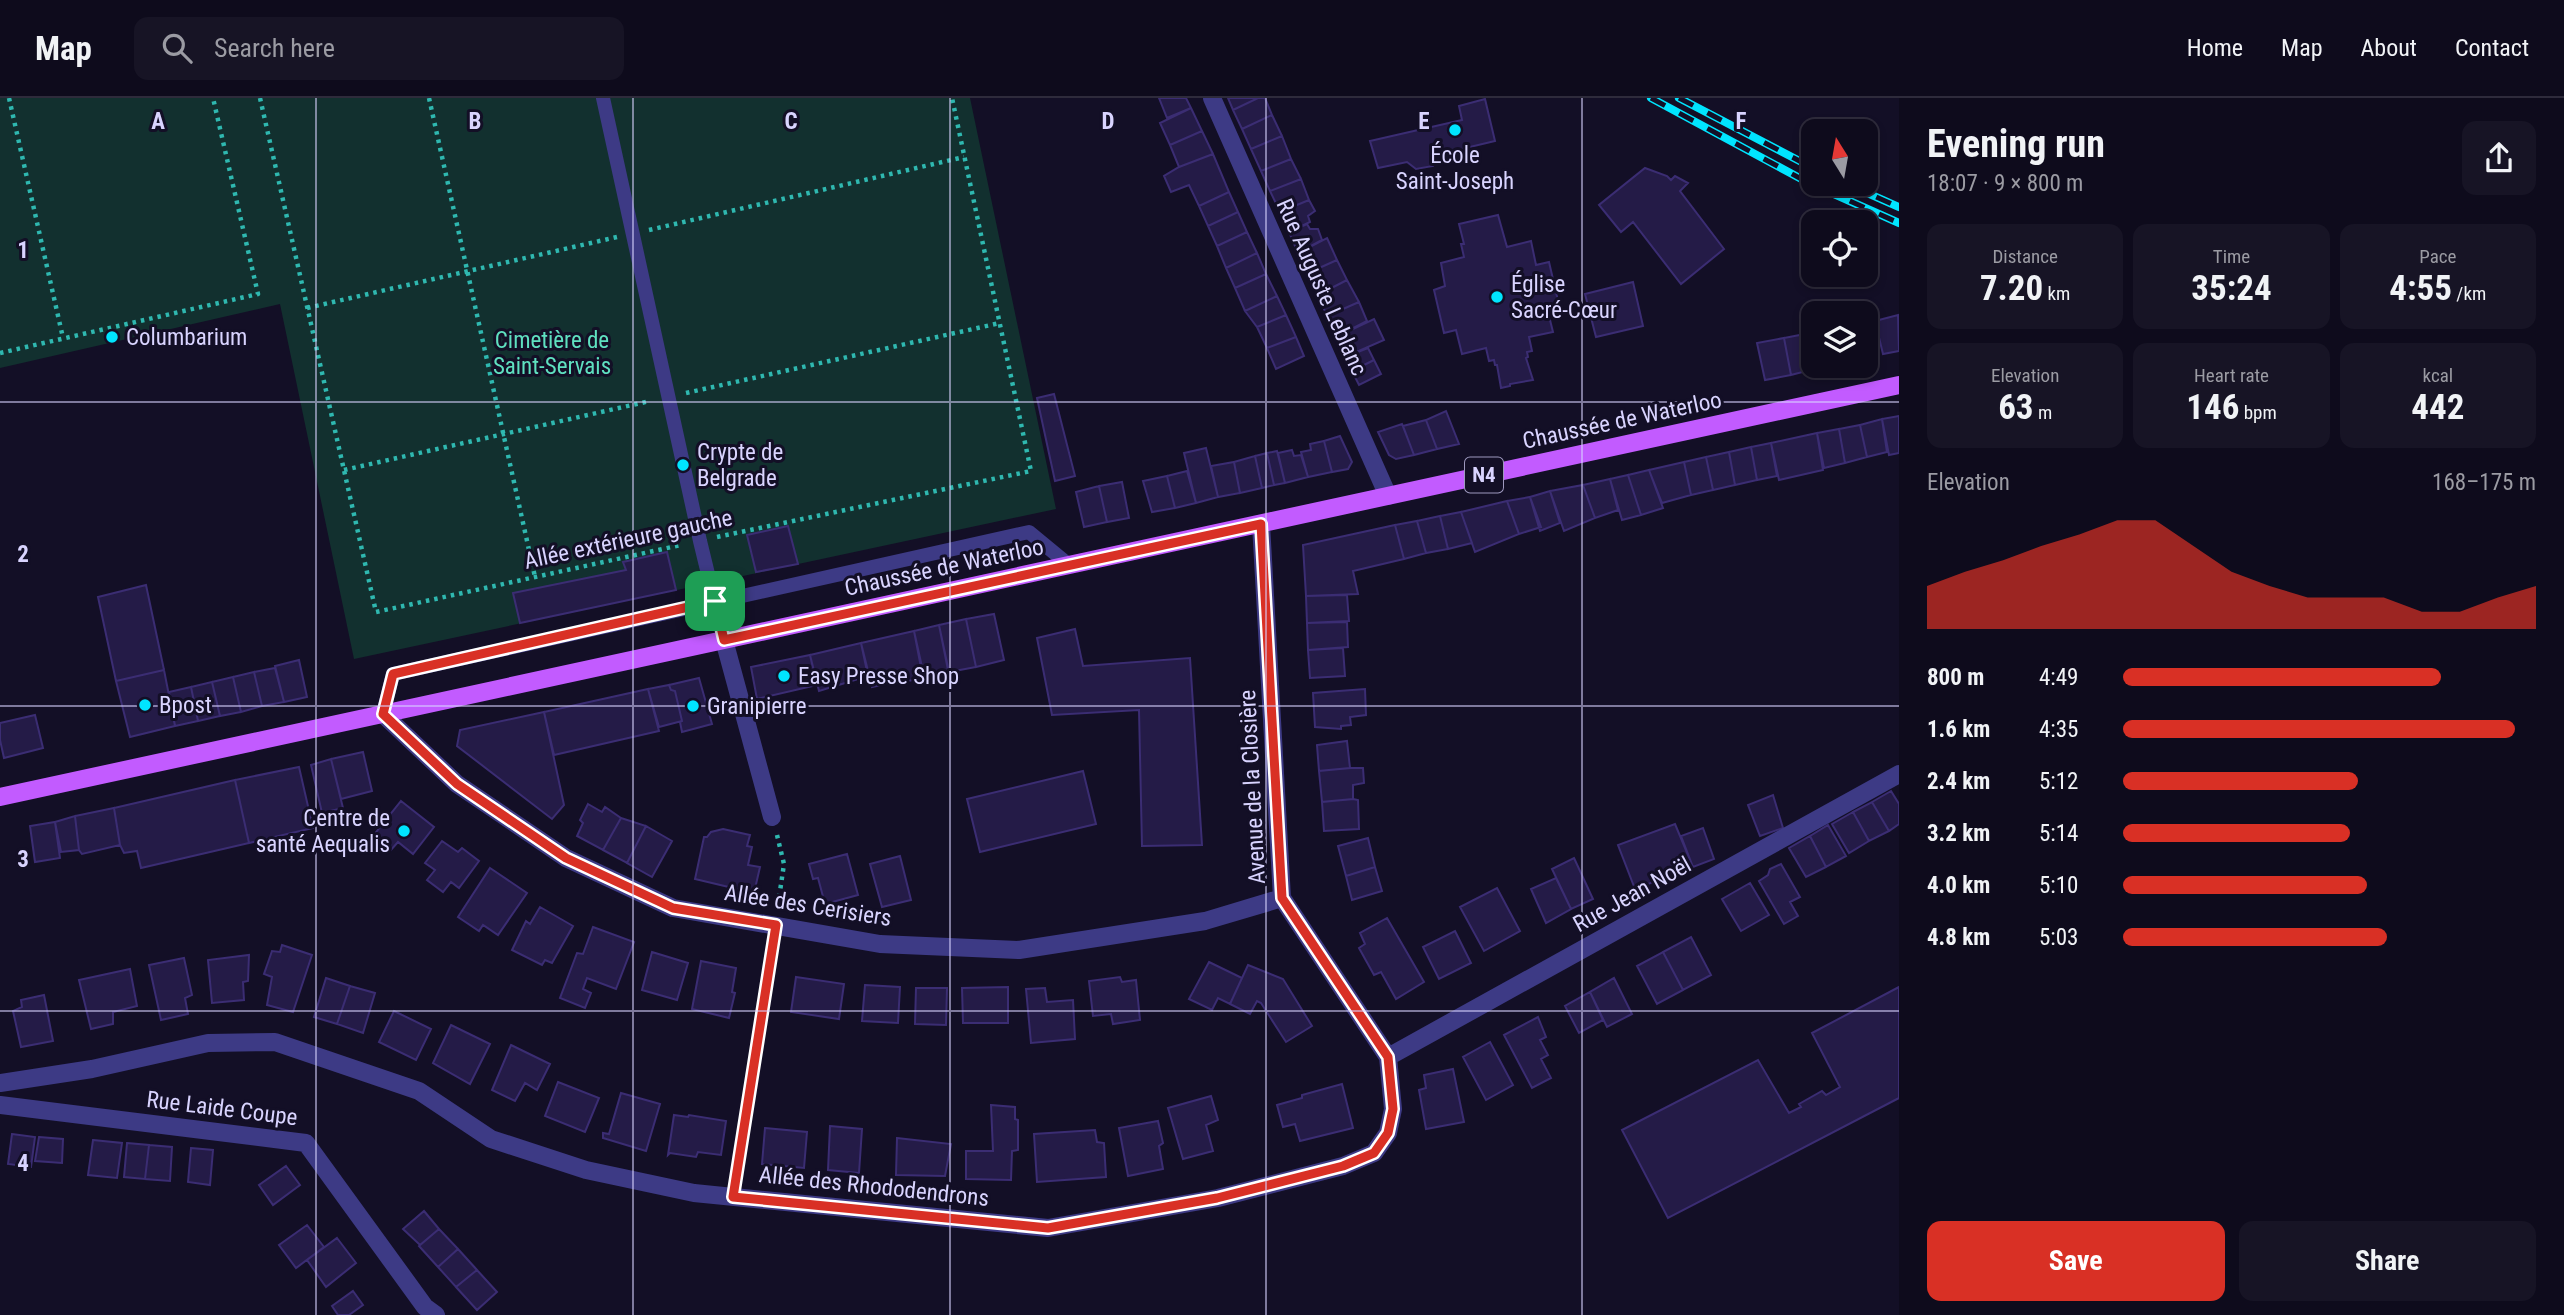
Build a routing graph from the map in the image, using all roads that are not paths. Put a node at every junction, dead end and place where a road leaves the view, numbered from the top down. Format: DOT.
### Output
graph roads {
  1 [pos="603,98"];
  2 [pos="1212,98"];
  3 [pos="1899,385"];
  4 [pos="1388,496"];
  5 [pos="1261,524"];
  6 [pos="1069,565"];
  7 [pos="715,601"];
  8 [pos="724,640"];
  9 [pos="383,714"];
  10 [pos="1899,774"];
  11 [pos="0,797"];
  12 [pos="772,817"];
  13 [pos="1282,898"];
  14 [pos="1388,1057"];
  15 [pos="0,1083"];
  16 [pos="0,1105"];
  17 [pos="436,1315"];
  1 -- 7 [label="lane"];
  2 -- 4 [label="street, Rue Auguste Leblanc"];
  3 -- 4 [label="main road, Chaussée de Waterloo / N4"];
  4 -- 5 [label="main road, Chaussée de Waterloo / N4"];
  5 -- 6 [label="main road, Chaussée de Waterloo / N4"];
  5 -- 13 [label="street, Avenue de la Closière"];
  6 -- 7 [label="lane"];
  6 -- 8 [label="main road, Chaussée de Waterloo / N4"];
  7 -- 8 [label="lane"];
  7 -- 9 [label="lane"];
  8 -- 9 [label="main road, Chaussée de Waterloo / N4"];
  8 -- 12 [label="street"];
  9 -- 11 [label="main road, Chaussée de Waterloo / N4"];
  9 -- 13 [label="street, Allée des Cerisiers"];
  10 -- 14 [label="street, Rue Jean Noël"];
  13 -- 14 [label="street, Avenue de la Closière"];
  14 -- 15 [label="street, Allée des Rhododendrons"];
  16 -- 17 [label="street, Rue Laide Coupe"];
}
